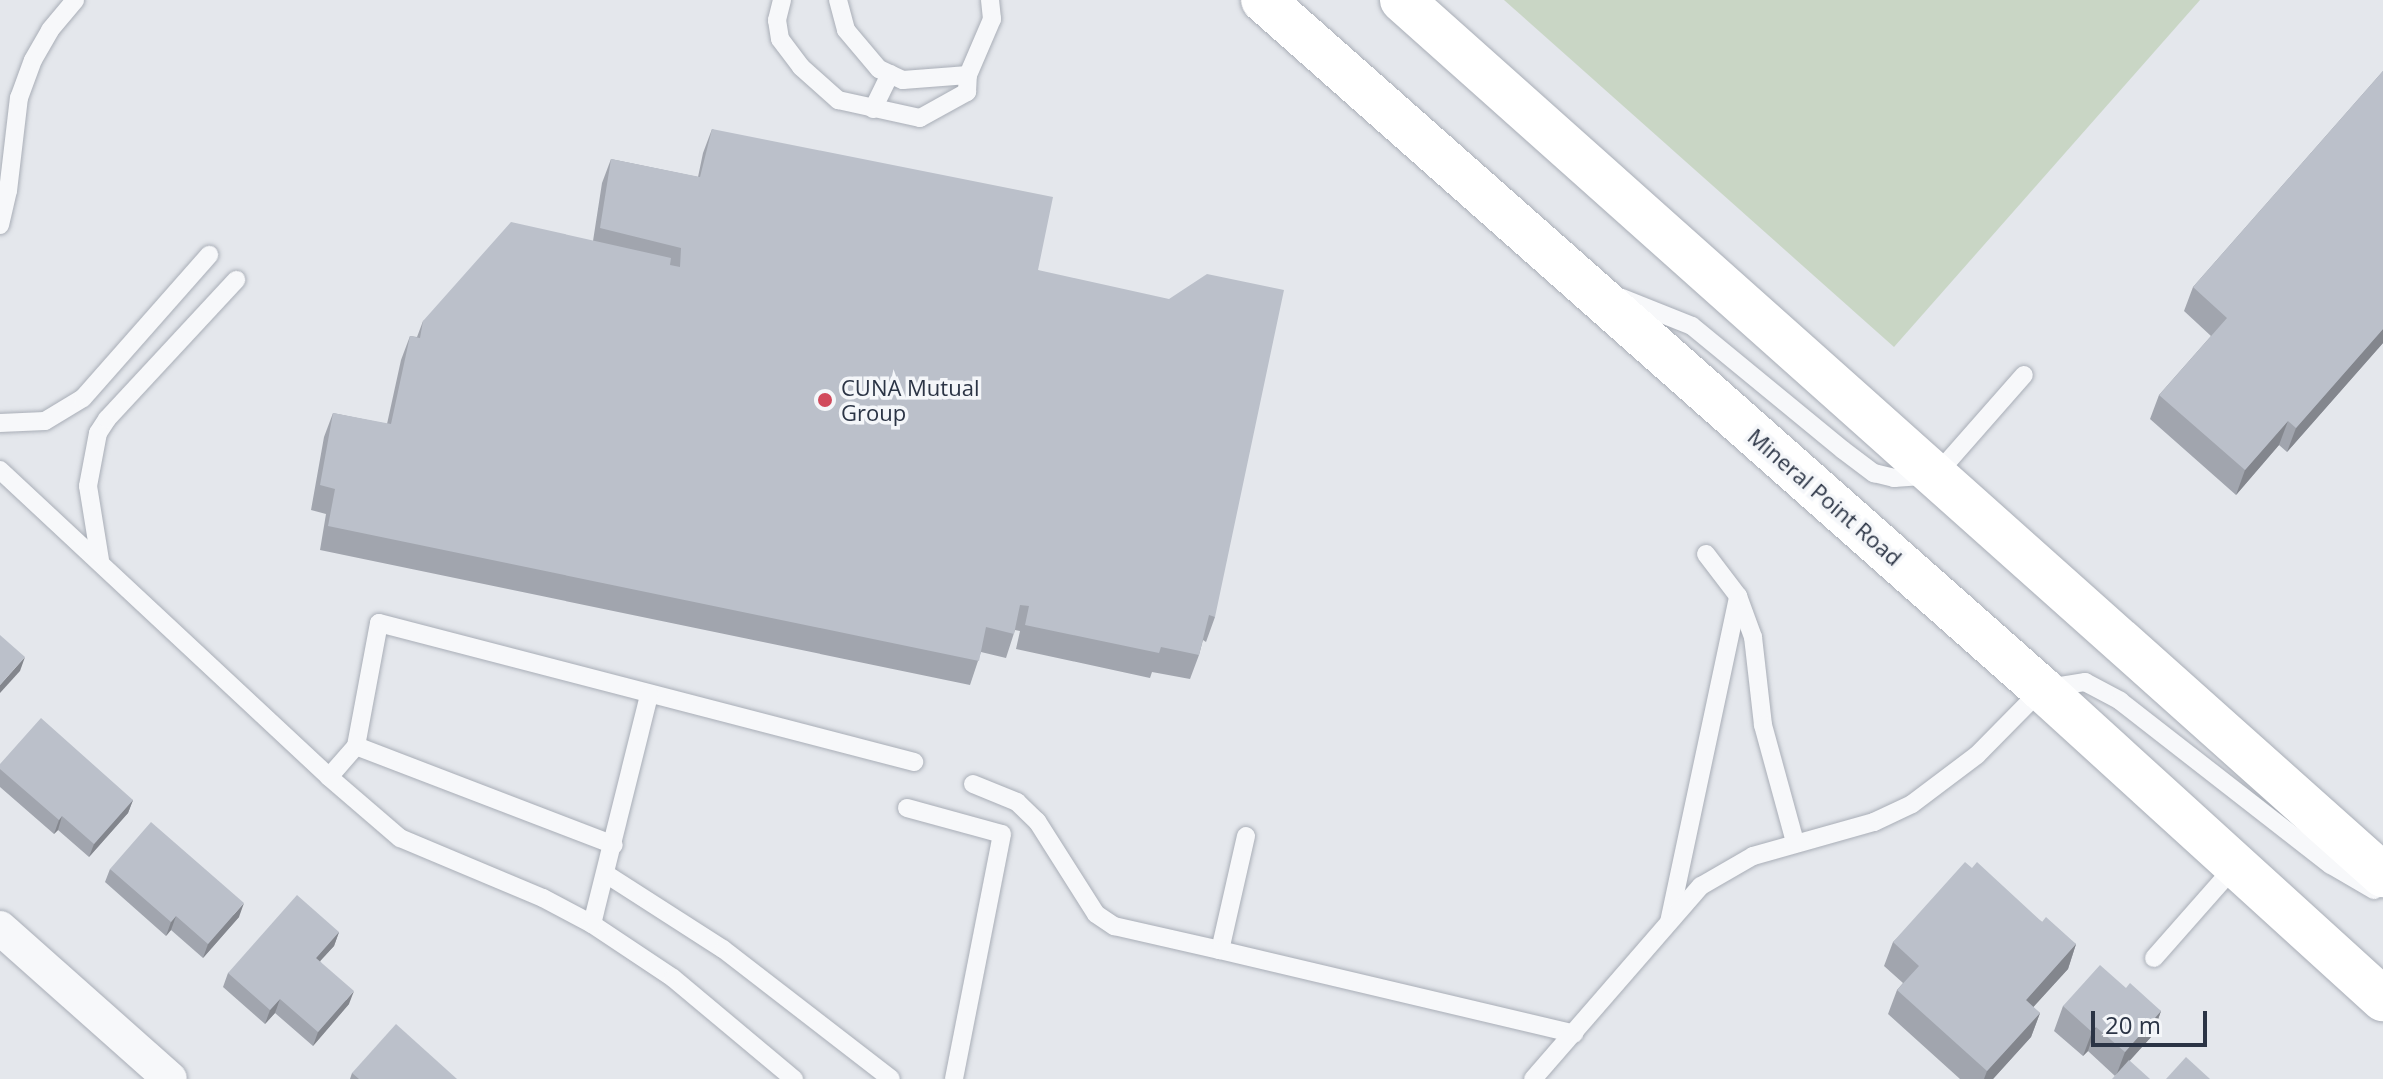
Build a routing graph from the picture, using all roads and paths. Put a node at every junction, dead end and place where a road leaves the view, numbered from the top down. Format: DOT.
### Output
graph roads {
  1 [pos="782,0"];
  2 [pos="838,0"];
  3 [pos="990,0"];
  4 [pos="1263,0"];
  5 [pos="1402,0"];
  6 [pos="68,3"];
  7 [pos="890,74"];
  8 [pos="968,75"];
  9 [pos="873,109"];
  10 [pos="0,225"];
  11 [pos="209,255"];
  12 [pos="236,280"];
  13 [pos="1579,280"];
  14 [pos="2024,375"];
  15 [pos="0,423"];
  16 [pos="0,470"];
  17 [pos="1936,475"];
  18 [pos="1706,554"];
  19 [pos="100,560"];
  20 [pos="1738,596"];
  21 [pos="2042,689"];
  22 [pos="649,695"];
  23 [pos="356,746"];
  24 [pos="914,762"];
  25 [pos="329,777"];
  26 [pos="973,784"];
  27 [pos="907,808"];
  28 [pos="1246,836"];
  29 [pos="1795,842"];
  30 [pos="614,845"];
  31 [pos="2236,865"];
  32 [pos="606,874"];
  33 [pos="2383,875"];
  34 [pos="2383,895"];
  35 [pos="592,924"];
  36 [pos="1668,927"];
  37 [pos="0,928"];
  38 [pos="1220,950"];
  39 [pos="2154,958"];
  40 [pos="2383,999"];
  41 [pos="1574,1034"];
  42 [pos="170,1079"];
  43 [pos="794,1079"];
  44 [pos="891,1079"];
  45 [pos="954,1079"];
  46 [pos="1533,1079"];
  1 -- 9 [label="lane"];
  2 -- 7 [label="lane"];
  3 -- 8 [label="lane"];
  4 -- 13 [label="main road, Mineral Point Road"];
  5 -- 17 [label="main road"];
  6 -- 10 [label="lane"];
  7 -- 8 [label="lane"];
  7 -- 9 [label="lane"];
  8 -- 9 [label="lane"];
  11 -- 15 [label="lane"];
  12 -- 19 [label="lane"];
  13 -- 17 [label="lane"];
  13 -- 21 [label="main road, Mineral Point Road"];
  14 -- 17 [label="lane"];
  16 -- 19 [label="lane"];
  17 -- 33 [label="main road"];
  18 -- 20 [label="lane"];
  19 -- 25 [label="lane"];
  20 -- 29 [label="lane"];
  20 -- 36 [label="lane"];
  21 -- 29 [label="lane"];
  21 -- 31 [label="main road, Mineral Point Road"];
  21 -- 34 [label="lane"];
  22 -- 23 [label="lane"];
  22 -- 24 [label="lane"];
  22 -- 30 [label="lane"];
  23 -- 25 [label="lane"];
  23 -- 30 [label="lane"];
  25 -- 35 [label="lane"];
  26 -- 38 [label="lane"];
  27 -- 45 [label="lane"];
  28 -- 38 [label="lane"];
  29 -- 36 [label="lane"];
  30 -- 32 [label="lane"];
  31 -- 39 [label="lane"];
  31 -- 40 [label="main road, Mineral Point Road"];
  32 -- 35 [label="lane"];
  32 -- 44 [label="lane"];
  35 -- 43 [label="lane"];
  36 -- 41 [label="lane"];
  37 -- 42 [label="street"];
  38 -- 41 [label="lane"];
  41 -- 46 [label="lane"];
}
